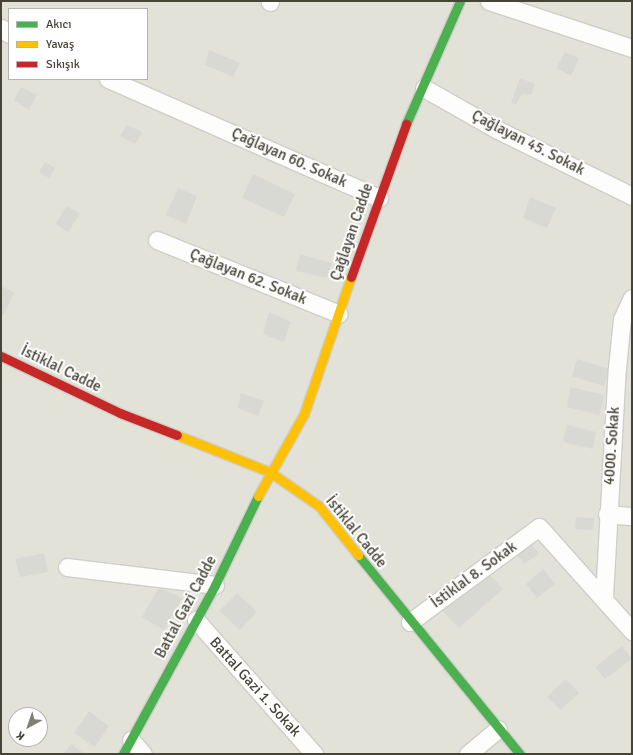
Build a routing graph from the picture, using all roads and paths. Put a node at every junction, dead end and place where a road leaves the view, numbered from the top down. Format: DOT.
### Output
graph roads {
  1 [pos="460,1"];
  2 [pos="488,1"];
  3 [pos="632,48"];
  4 [pos="110,80"];
  5 [pos="424,88"];
  6 [pos="632,196"];
  7 [pos="379,198"];
  8 [pos="157,240"];
  9 [pos="632,298"];
  10 [pos="339,314"];
  11 [pos="1,356"];
  12 [pos="624,369"];
  13 [pos="270,472"];
  14 [pos="607,514"];
  15 [pos="632,516"];
  16 [pos="67,567"];
  17 [pos="215,585"];
  18 [pos="604,597"];
  19 [pos="196,620"];
  20 [pos="410,622"];
  21 [pos="632,632"];
  22 [pos="498,729"];
  23 [pos="127,747"];
  24 [pos="143,754"];
  25 [pos="314,754"];
  26 [pos="468,754"];
  27 [pos="520,754"];
  1 -- 5 [label="street, Çağlayan Cadde"];
  2 -- 3 [label="street"];
  4 -- 7 [label="street, Çağlayan 60. Sokak"];
  5 -- 6 [label="street, Çağlayan 45. Sokak"];
  5 -- 7 [label="street, Çağlayan Cadde"];
  7 -- 10 [label="street, Çağlayan Cadde"];
  8 -- 10 [label="street, Çağlayan 62. Sokak"];
  9 -- 12 [label="street, 4000. Sokak"];
  10 -- 13 [label="street, Çağlayan Cadde"];
  11 -- 13 [label="street, İstiklal Cadde"];
  12 -- 14 [label="street, 4000. Sokak"];
  13 -- 17 [label="street, Battal Gazi Cadde"];
  13 -- 20 [label="street, İstiklal Cadde"];
  14 -- 15 [label="street"];
  14 -- 18 [label="street, 4000. Sokak"];
  16 -- 17 [label="street"];
  17 -- 19 [label="street, Battal Gazi Cadde"];
  18 -- 20 [label="street, İstiklal 8. Sokak"];
  18 -- 21 [label="street"];
  19 -- 23 [label="street, Battal Gazi Cadde"];
  19 -- 25 [label="street, Battal Gazi 1. Sokak"];
  20 -- 22 [label="street, İstiklal Cadde"];
  22 -- 26 [label="street"];
  22 -- 27 [label="street, İstiklal Cadde"];
  23 -- 24 [label="street"];
}
